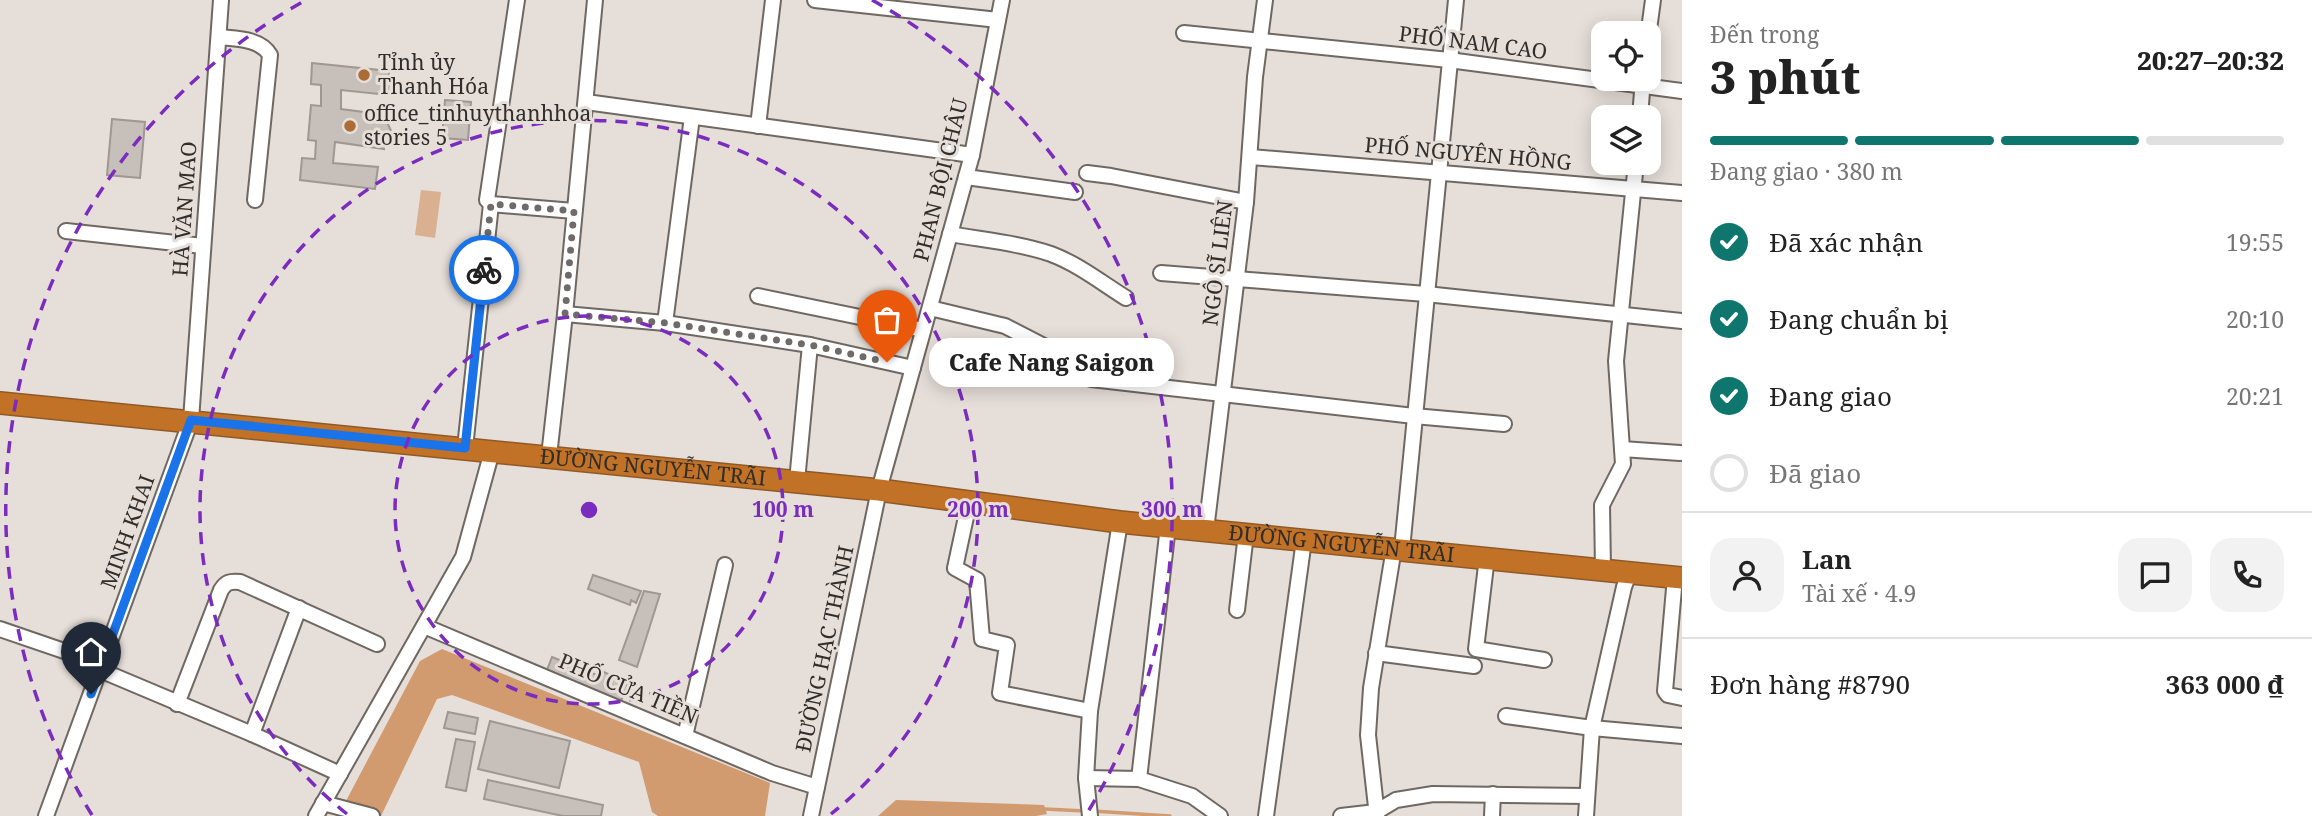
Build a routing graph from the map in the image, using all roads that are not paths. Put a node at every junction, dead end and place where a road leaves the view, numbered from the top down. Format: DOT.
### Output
graph roads {
  1 [pos="221,0"];
  2 [pos="517,0"];
  3 [pos="596,0"];
  4 [pos="773,0"];
  5 [pos="815,0"];
  6 [pos="1002,0"];
  7 [pos="1265,0"];
  8 [pos="1456,0"];
  9 [pos="1653,0"];
  10 [pos="998,20"];
  11 [pos="1650,21"];
  12 [pos="1184,33"];
  13 [pos="219,37"];
  14 [pos="1259,40"];
  15 [pos="1449,60"];
  16 [pos="1591,75"];
  17 [pos="1661,86"];
  18 [pos="1682,91"];
  19 [pos="586,102"];
  20 [pos="692,117"];
  21 [pos="758,126"];
  22 [pos="972,155"];
  23 [pos="1251,158"];
  24 [pos="1087,173"];
  25 [pos="1438,174"];
  26 [pos="1635,175"];
  27 [pos="966,177"];
  28 [pos="1634,188"];
  29 [pos="1075,192"];
  30 [pos="1682,193"];
  31 [pos="255,200"];
  32 [pos="1246,202"];
  33 [pos="491,204"];
  34 [pos="574,211"];
  35 [pos="66,231"];
  36 [pos="950,234"];
  37 [pos="203,246"];
  38 [pos="1161,273"];
  39 [pos="1237,279"];
  40 [pos="1426,294"];
  41 [pos="758,296"];
  42 [pos="1126,298"];
  43 [pos="930,308"];
  44 [pos="565,314"];
  45 [pos="1619,314"];
  46 [pos="1682,321"];
  47 [pos="666,323"];
  48 [pos="923,330"];
  49 [pos="810,345"];
  50 [pos="1071,360"];
  51 [pos="913,368"];
  52 [pos="1091,379"];
  53 [pos="1224,394"];
  54 [pos="0,403"];
  55 [pos="1414,416"];
  56 [pos="191,420"];
  57 [pos="1504,424"];
  58 [pos="465,448"];
  59 [pos="1622,449"];
  60 [pos="492,451"];
  61 [pos="1680,453"];
  62 [pos="549,456"];
  63 [pos="797,481"];
  64 [pos="879,490"];
  65 [pos="969,503"];
  66 [pos="1120,522"];
  67 [pos="1168,526"];
  68 [pos="1206,530"];
  69 [pos="1246,534"];
  70 [pos="1304,540"];
  71 [pos="1398,549"];
  72 [pos="1487,557"];
  73 [pos="725,565"];
  74 [pos="1604,569"];
  75 [pos="1630,571"];
  76 [pos="1678,578"];
  77 [pos="299,608"];
  78 [pos="1237,610"];
  79 [pos="424,626"];
  80 [pos="0,629"];
  81 [pos="377,644"];
  82 [pos="1376,653"];
  83 [pos="1544,660"];
  84 [pos="1474,666"];
  85 [pos="101,667"];
  86 [pos="1682,698"];
  87 [pos="177,704"];
  88 [pos="1090,711"];
  89 [pos="1506,716"];
  90 [pos="1592,728"];
  91 [pos="252,734"];
  92 [pos="685,736"];
  93 [pos="1682,736"];
  94 [pos="340,774"];
  95 [pos="1086,778"];
  96 [pos="1139,779"];
  97 [pos="817,787"];
  98 [pos="1493,794"];
  99 [pos="1587,796"];
  100 [pos="320,810"];
  101 [pos="1090,810"];
  102 [pos="1377,814"];
  103 [pos="46,816"];
  104 [pos="372,816"];
  105 [pos="811,816"];
  106 [pos="1220,816"];
  107 [pos="1266,816"];
  108 [pos="1341,816"];
  109 [pos="1492,816"];
  110 [pos="1586,816"];
  1 -- 13 [label="street, HÀ VĂN MAO"];
  2 -- 33 [label="street"];
  3 -- 19 [label="street"];
  4 -- 21 [label="street"];
  5 -- 10 [label="street"];
  6 -- 10 [label="street, PHAN BỘI CHÂU"];
  7 -- 14 [label="street, NGÔ SĨ LIÊN"];
  8 -- 15 [label="street"];
  9 -- 11 [label="street"];
  10 -- 22 [label="street, PHAN BỘI CHÂU"];
  12 -- 14 [label="street, PHỐ NAM CAO"];
  13 -- 31 [label="street"];
  13 -- 37 [label="street, HÀ VĂN MAO"];
  14 -- 15 [label="street, PHỐ NAM CAO"];
  14 -- 23 [label="street, NGÔ SĨ LIÊN"];
  15 -- 16 [label="street, PHỐ NAM CAO"];
  15 -- 25 [label="street"];
  17 -- 18 [label="street, PHỐ NAM CAO"];
  19 -- 20 [label="street"];
  19 -- 34 [label="street"];
  20 -- 21 [label="street"];
  20 -- 47 [label="street"];
  21 -- 22 [label="street"];
  22 -- 27 [label="street, PHAN BỘI CHÂU"];
  23 -- 25 [label="street, PHỐ NGUYÊN HỒNG"];
  23 -- 32 [label="street, NGÔ SĨ LIÊN"];
  24 -- 32 [label="street"];
  25 -- 28 [label="street, PHỐ NGUYÊN HỒNG"];
  25 -- 40 [label="street"];
  26 -- 28 [label="street"];
  27 -- 29 [label="street"];
  27 -- 36 [label="street, PHAN BỘI CHÂU"];
  28 -- 30 [label="street, PHỐ NGUYÊN HỒNG"];
  28 -- 45 [label="street"];
  32 -- 39 [label="street, NGÔ SĨ LIÊN"];
  33 -- 34 [label="street"];
  33 -- 58 [label="street"];
  34 -- 44 [label="street"];
  35 -- 37 [label="street"];
  36 -- 42 [label="street"];
  36 -- 43 [label="street, PHAN BỘI CHÂU"];
  37 -- 56 [label="street, HÀ VĂN MAO"];
  38 -- 39 [label="street"];
  39 -- 40 [label="street"];
  39 -- 53 [label="street, NGÔ SĨ LIÊN"];
  40 -- 45 [label="street"];
  40 -- 55 [label="street"];
  41 -- 48 [label="street"];
  43 -- 48 [label="street, PHAN BỘI CHÂU"];
  43 -- 50 [label="street"];
  44 -- 47 [label="street"];
  44 -- 62 [label="street"];
  45 -- 46 [label="street"];
  45 -- 59 [label="street"];
  47 -- 49 [label="street"];
  48 -- 51 [label="street, PHAN BỘI CHÂU"];
  49 -- 51 [label="street"];
  49 -- 63 [label="street"];
  51 -- 64 [label="street, PHAN BỘI CHÂU"];
  52 -- 53 [label="street"];
  53 -- 55 [label="street"];
  53 -- 68 [label="street, NGÔ SĨ LIÊN"];
  54 -- 56 [label="highway, ĐƯỜNG NGUYỄN TRÃI"];
  55 -- 57 [label="street"];
  55 -- 71 [label="street"];
  56 -- 58 [label="highway, ĐƯỜNG NGUYỄN TRÃI"];
  56 -- 85 [label="street, MINH KHAI"];
  58 -- 60 [label="highway, ĐƯỜNG NGUYỄN TRÃI"];
  59 -- 61 [label="street"];
  59 -- 74 [label="street"];
  60 -- 62 [label="highway, ĐƯỜNG NGUYỄN TRÃI"];
  60 -- 79 [label="street"];
  62 -- 63 [label="highway, ĐƯỜNG NGUYỄN TRÃI"];
  63 -- 64 [label="highway, ĐƯỜNG NGUYỄN TRÃI"];
  64 -- 65 [label="highway, ĐƯỜNG NGUYỄN TRÃI"];
  64 -- 97 [label="street, ĐƯỜNG HẠC THÀNH"];
  65 -- 66 [label="highway, ĐƯỜNG NGUYỄN TRÃI"];
  65 -- 88 [label="street"];
  66 -- 67 [label="highway, ĐƯỜNG NGUYỄN TRÃI"];
  66 -- 88 [label="street"];
  67 -- 68 [label="highway, ĐƯỜNG NGUYỄN TRÃI"];
  67 -- 96 [label="street"];
  68 -- 69 [label="highway, ĐƯỜNG NGUYỄN TRÃI"];
  69 -- 70 [label="highway, ĐƯỜNG NGUYỄN TRÃI"];
  69 -- 78 [label="street"];
  70 -- 71 [label="highway, ĐƯỜNG NGUYỄN TRÃI"];
  70 -- 107 [label="street"];
  71 -- 72 [label="highway, ĐƯỜNG NGUYỄN TRÃI"];
  71 -- 82 [label="street"];
  72 -- 74 [label="highway, ĐƯỜNG NGUYỄN TRÃI"];
  72 -- 83 [label="street"];
  73 -- 92 [label="street"];
  74 -- 75 [label="highway, ĐƯỜNG NGUYỄN TRÃI"];
  75 -- 76 [label="highway, ĐƯỜNG NGUYỄN TRÃI"];
  75 -- 90 [label="street"];
  76 -- 86 [label="street"];
  77 -- 81 [label="street"];
  77 -- 87 [label="street"];
  77 -- 91 [label="street"];
  79 -- 92 [label="street, PHỐ CỬA TIỀN"];
  79 -- 94 [label="street"];
  80 -- 85 [label="street"];
  82 -- 84 [label="street"];
  82 -- 102 [label="street"];
  85 -- 87 [label="street"];
  85 -- 103 [label="street, MINH KHAI"];
  87 -- 91 [label="street"];
  88 -- 95 [label="street"];
  89 -- 90 [label="street"];
  90 -- 93 [label="street"];
  90 -- 99 [label="street"];
  91 -- 94 [label="street"];
  92 -- 97 [label="street, PHỐ CỬA TIỀN"];
  94 -- 100 [label="street"];
  95 -- 96 [label="street"];
  95 -- 101 [label="street"];
  96 -- 106 [label="street"];
  97 -- 105 [label="street, ĐƯỜNG HẠC THÀNH"];
  98 -- 99 [label="street"];
  98 -- 102 [label="street"];
  98 -- 109 [label="street"];
  99 -- 110 [label="street"];
  100 -- 104 [label="street"];
  102 -- 108 [label="street"];
}
